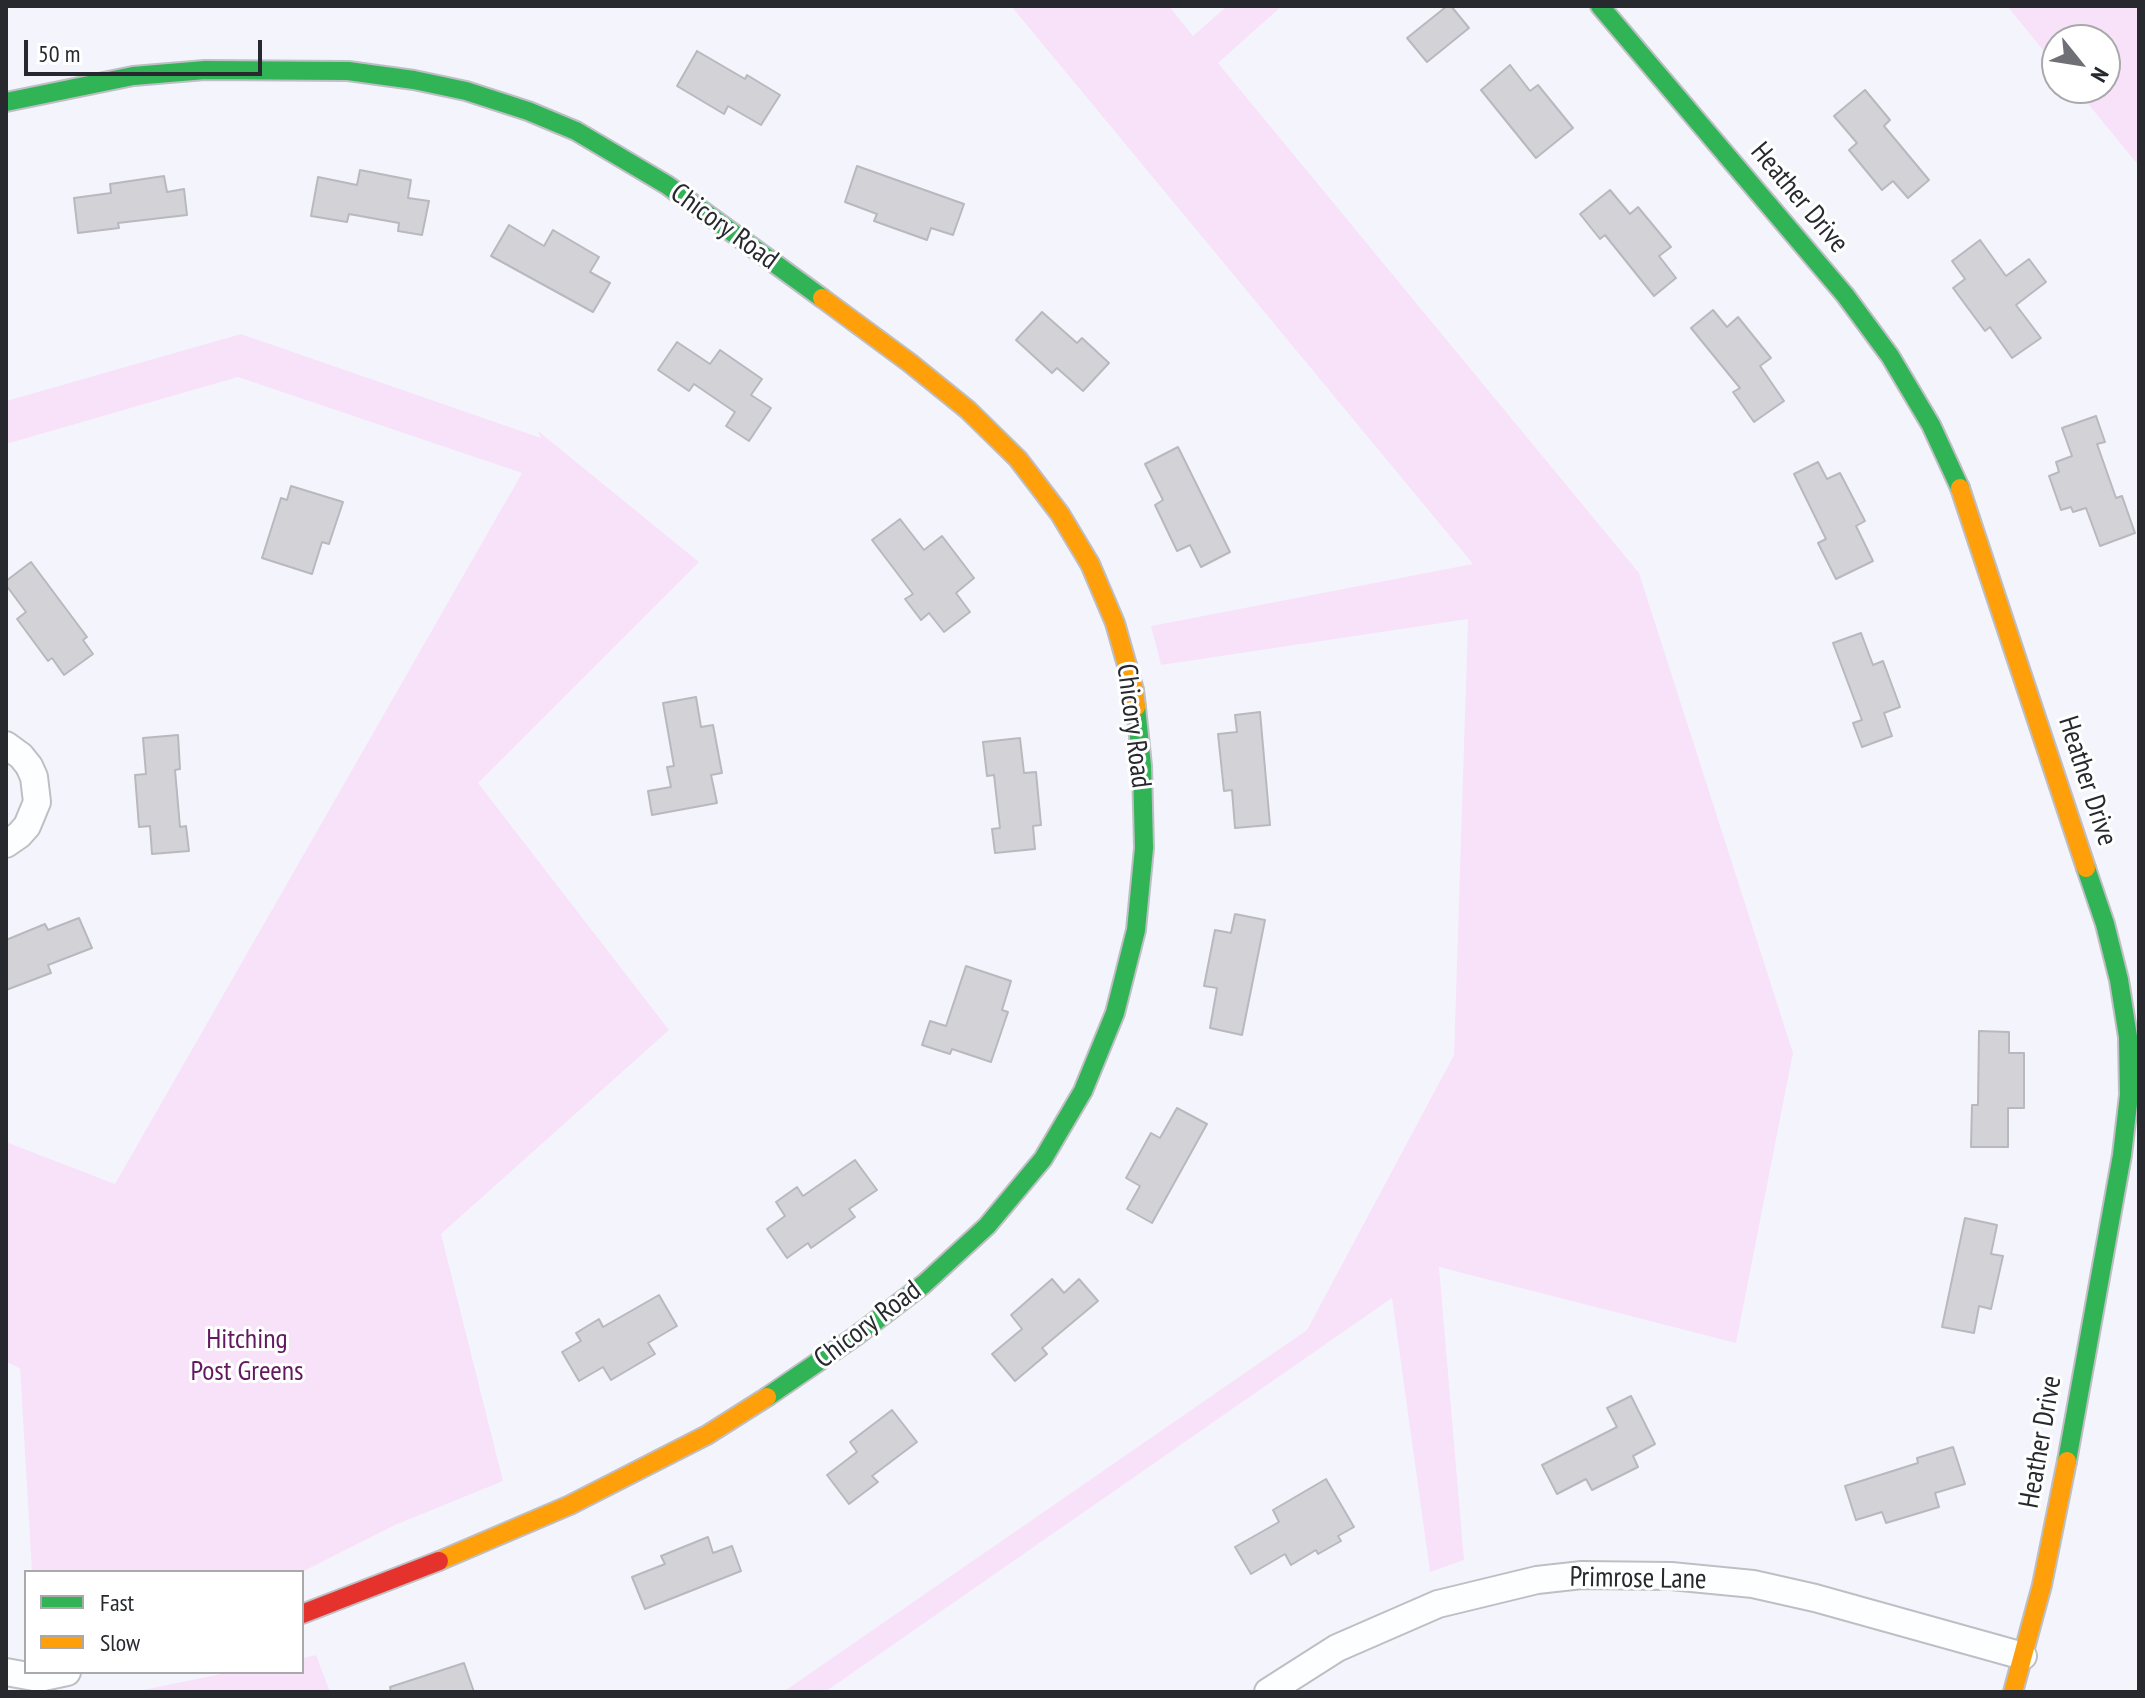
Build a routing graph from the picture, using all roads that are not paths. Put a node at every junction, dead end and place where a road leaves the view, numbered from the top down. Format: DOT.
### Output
graph roads {
  1 [pos="1600,6"];
  2 [pos="6,102"];
  3 [pos="6,745"];
  4 [pos="6,844"];
  5 [pos="304,1613"];
  6 [pos="2023,1656"];
  7 [pos="6,1672"];
  8 [pos="63,1674"];
  9 [pos="39,1687"];
  10 [pos="1268,1692"];
  11 [pos="2013,1692"];
  1 -- 6 [label="street, Heather Drive"];
  2 -- 5 [label="street, Chicory Road"];
  3 -- 4 [label="street"];
  6 -- 10 [label="street, Primrose Lane"];
  6 -- 11 [label="street, Heather Drive"];
  7 -- 9 [label="street"];
  8 -- 9 [label="street"];
}
